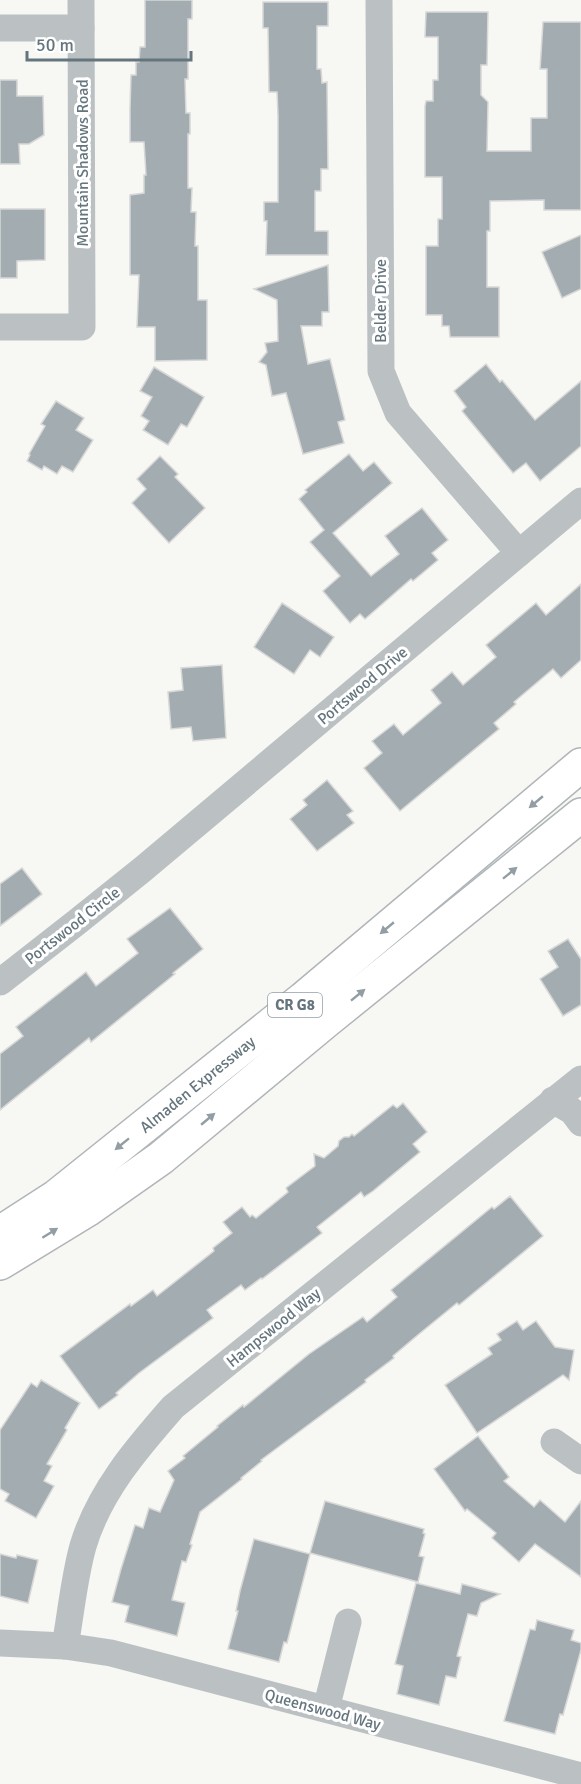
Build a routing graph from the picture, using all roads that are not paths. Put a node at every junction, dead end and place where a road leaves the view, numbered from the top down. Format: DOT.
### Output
graph roads {
  1 [pos="81,0"];
  2 [pos="379,0"];
  3 [pos="0,28"];
  4 [pos="81,28"];
  5 [pos="0,327"];
  6 [pos="581,501"];
  7 [pos="519,553"];
  8 [pos="581,765"];
  9 [pos="581,815"];
  10 [pos="142,868"];
  11 [pos="0,982"];
  12 [pos="581,1079"];
  13 [pos="553,1100"];
  14 [pos="581,1123"];
  15 [pos="0,1233"];
  16 [pos="0,1263"];
  17 [pos="554,1442"];
  18 [pos="581,1461"];
  19 [pos="348,1622"];
  20 [pos="0,1643"];
  21 [pos="65,1646"];
  22 [pos="326,1709"];
  23 [pos="581,1776"];
  1 -- 4 [label="street, Mountain Shadows Road"];
  2 -- 7 [label="street, Belder Drive"];
  3 -- 4 [label="street"];
  4 -- 5 [label="street, Mountain Shadows Road"];
  6 -- 7 [label="street, Portswood Drive"];
  7 -- 10 [label="street, Portswood Drive"];
  8 -- 15 [label="main road, Almaden Expressway / CR G8, one-way"];
  16 -- 9 [label="main road, Almaden Expressway / CR G8, one-way"];
  10 -- 11 [label="street, Portswood Circle"];
  12 -- 13 [label="street, Hampswood Way"];
  13 -- 14 [label="street"];
  13 -- 21 [label="street, Hampswood Way"];
  17 -- 18 [label="street"];
  19 -- 22 [label="street"];
  20 -- 21 [label="street, Queenswood Way"];
  21 -- 22 [label="street, Queenswood Way"];
  22 -- 23 [label="street, Queenswood Way"];
}
